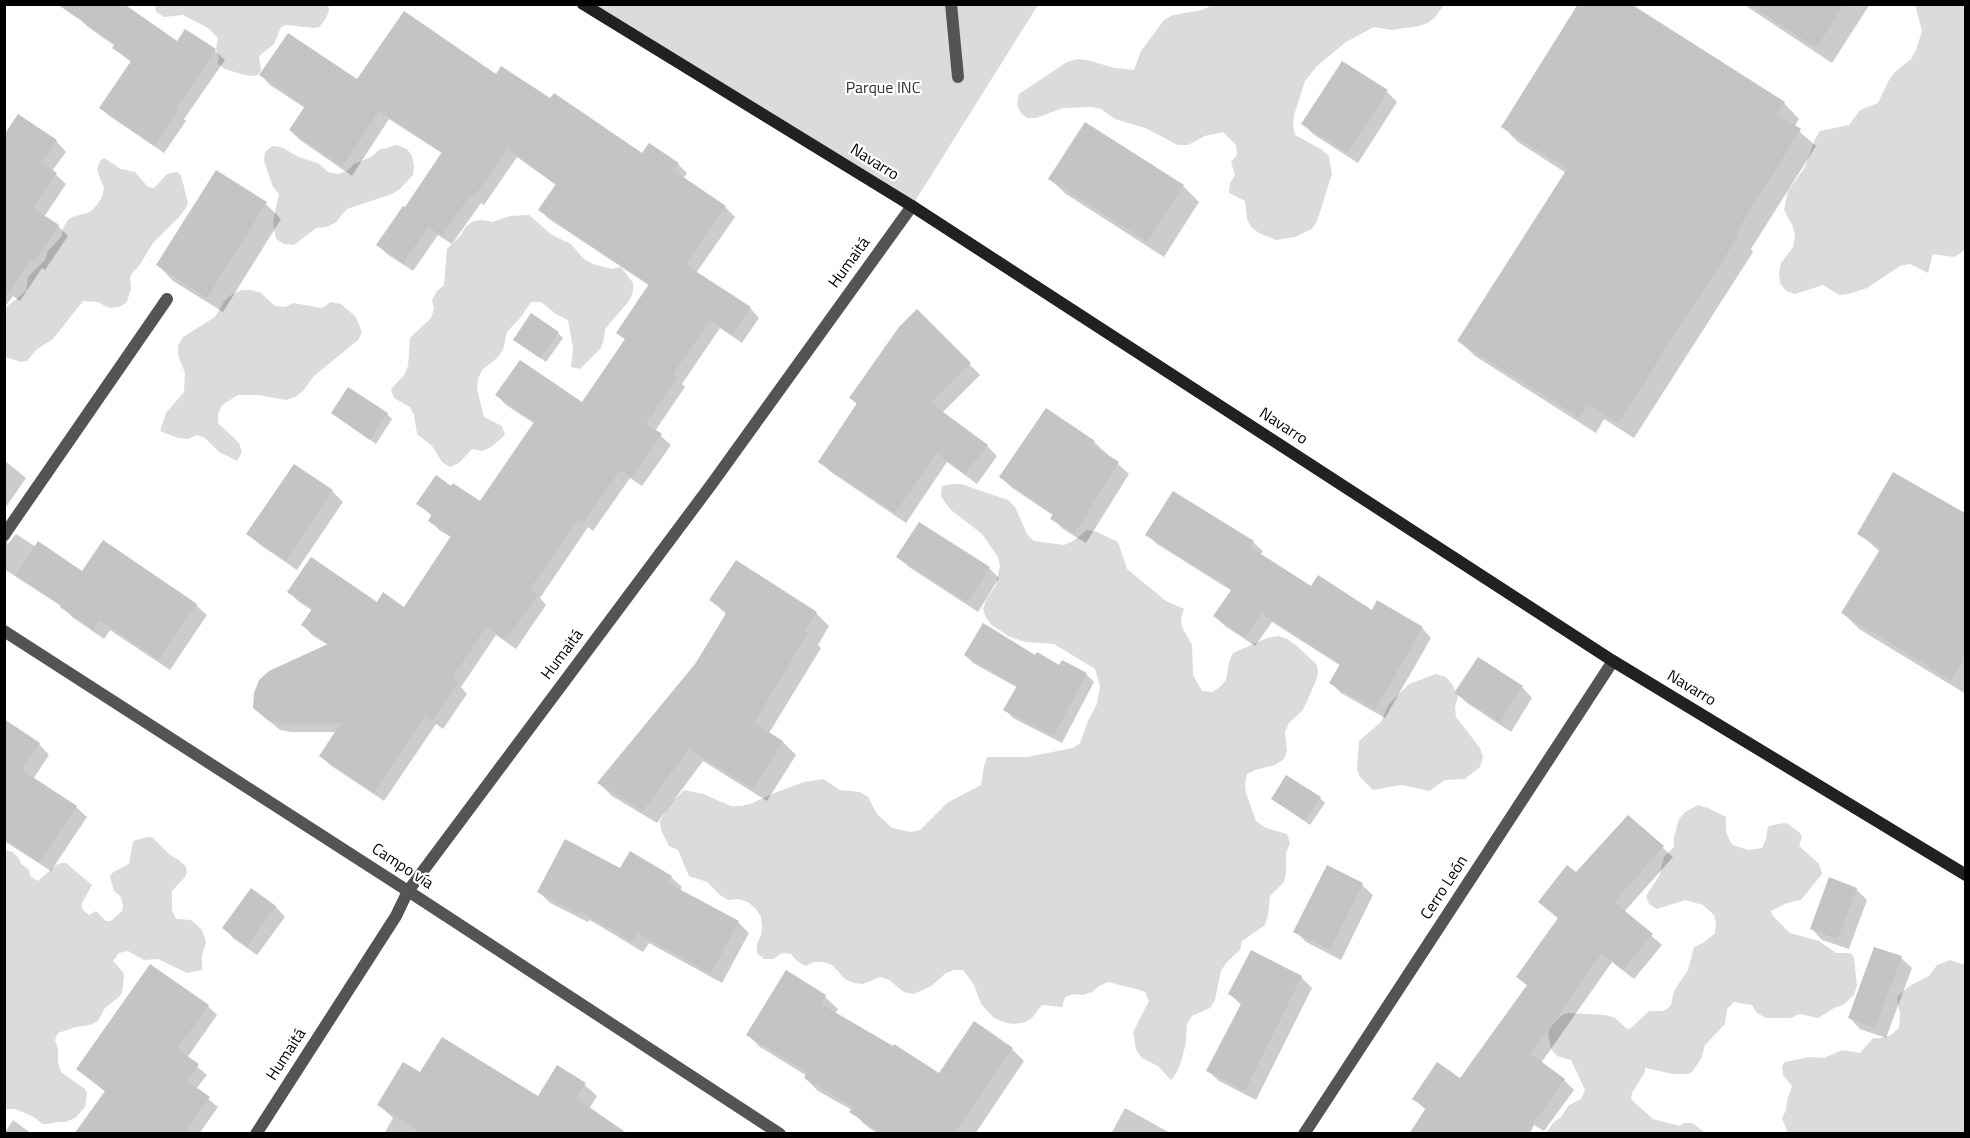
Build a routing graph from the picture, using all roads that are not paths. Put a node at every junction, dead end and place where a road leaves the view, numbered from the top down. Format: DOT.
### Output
graph roads {
  1 [pos="583,4"];
  2 [pos="951,4"];
  3 [pos="958,77"];
  4 [pos="912,206"];
  5 [pos="167,299"];
  6 [pos="4,535"];
  7 [pos="4,631"];
  8 [pos="1613,661"];
  9 [pos="1965,875"];
  10 [pos="408,891"];
  11 [pos="256,1134"];
  12 [pos="780,1134"];
  13 [pos="1304,1134"];
  1 -- 4 [label="street, Navarro"];
  2 -- 3 [label="street"];
  4 -- 8 [label="street, Navarro"];
  4 -- 10 [label="street, Humaitá"];
  5 -- 6 [label="street"];
  7 -- 10 [label="street, Campo vía"];
  8 -- 9 [label="street, Navarro"];
  8 -- 13 [label="street, Cerro León"];
  10 -- 11 [label="street, Humaitá"];
  10 -- 12 [label="street, Campo vía"];
}
